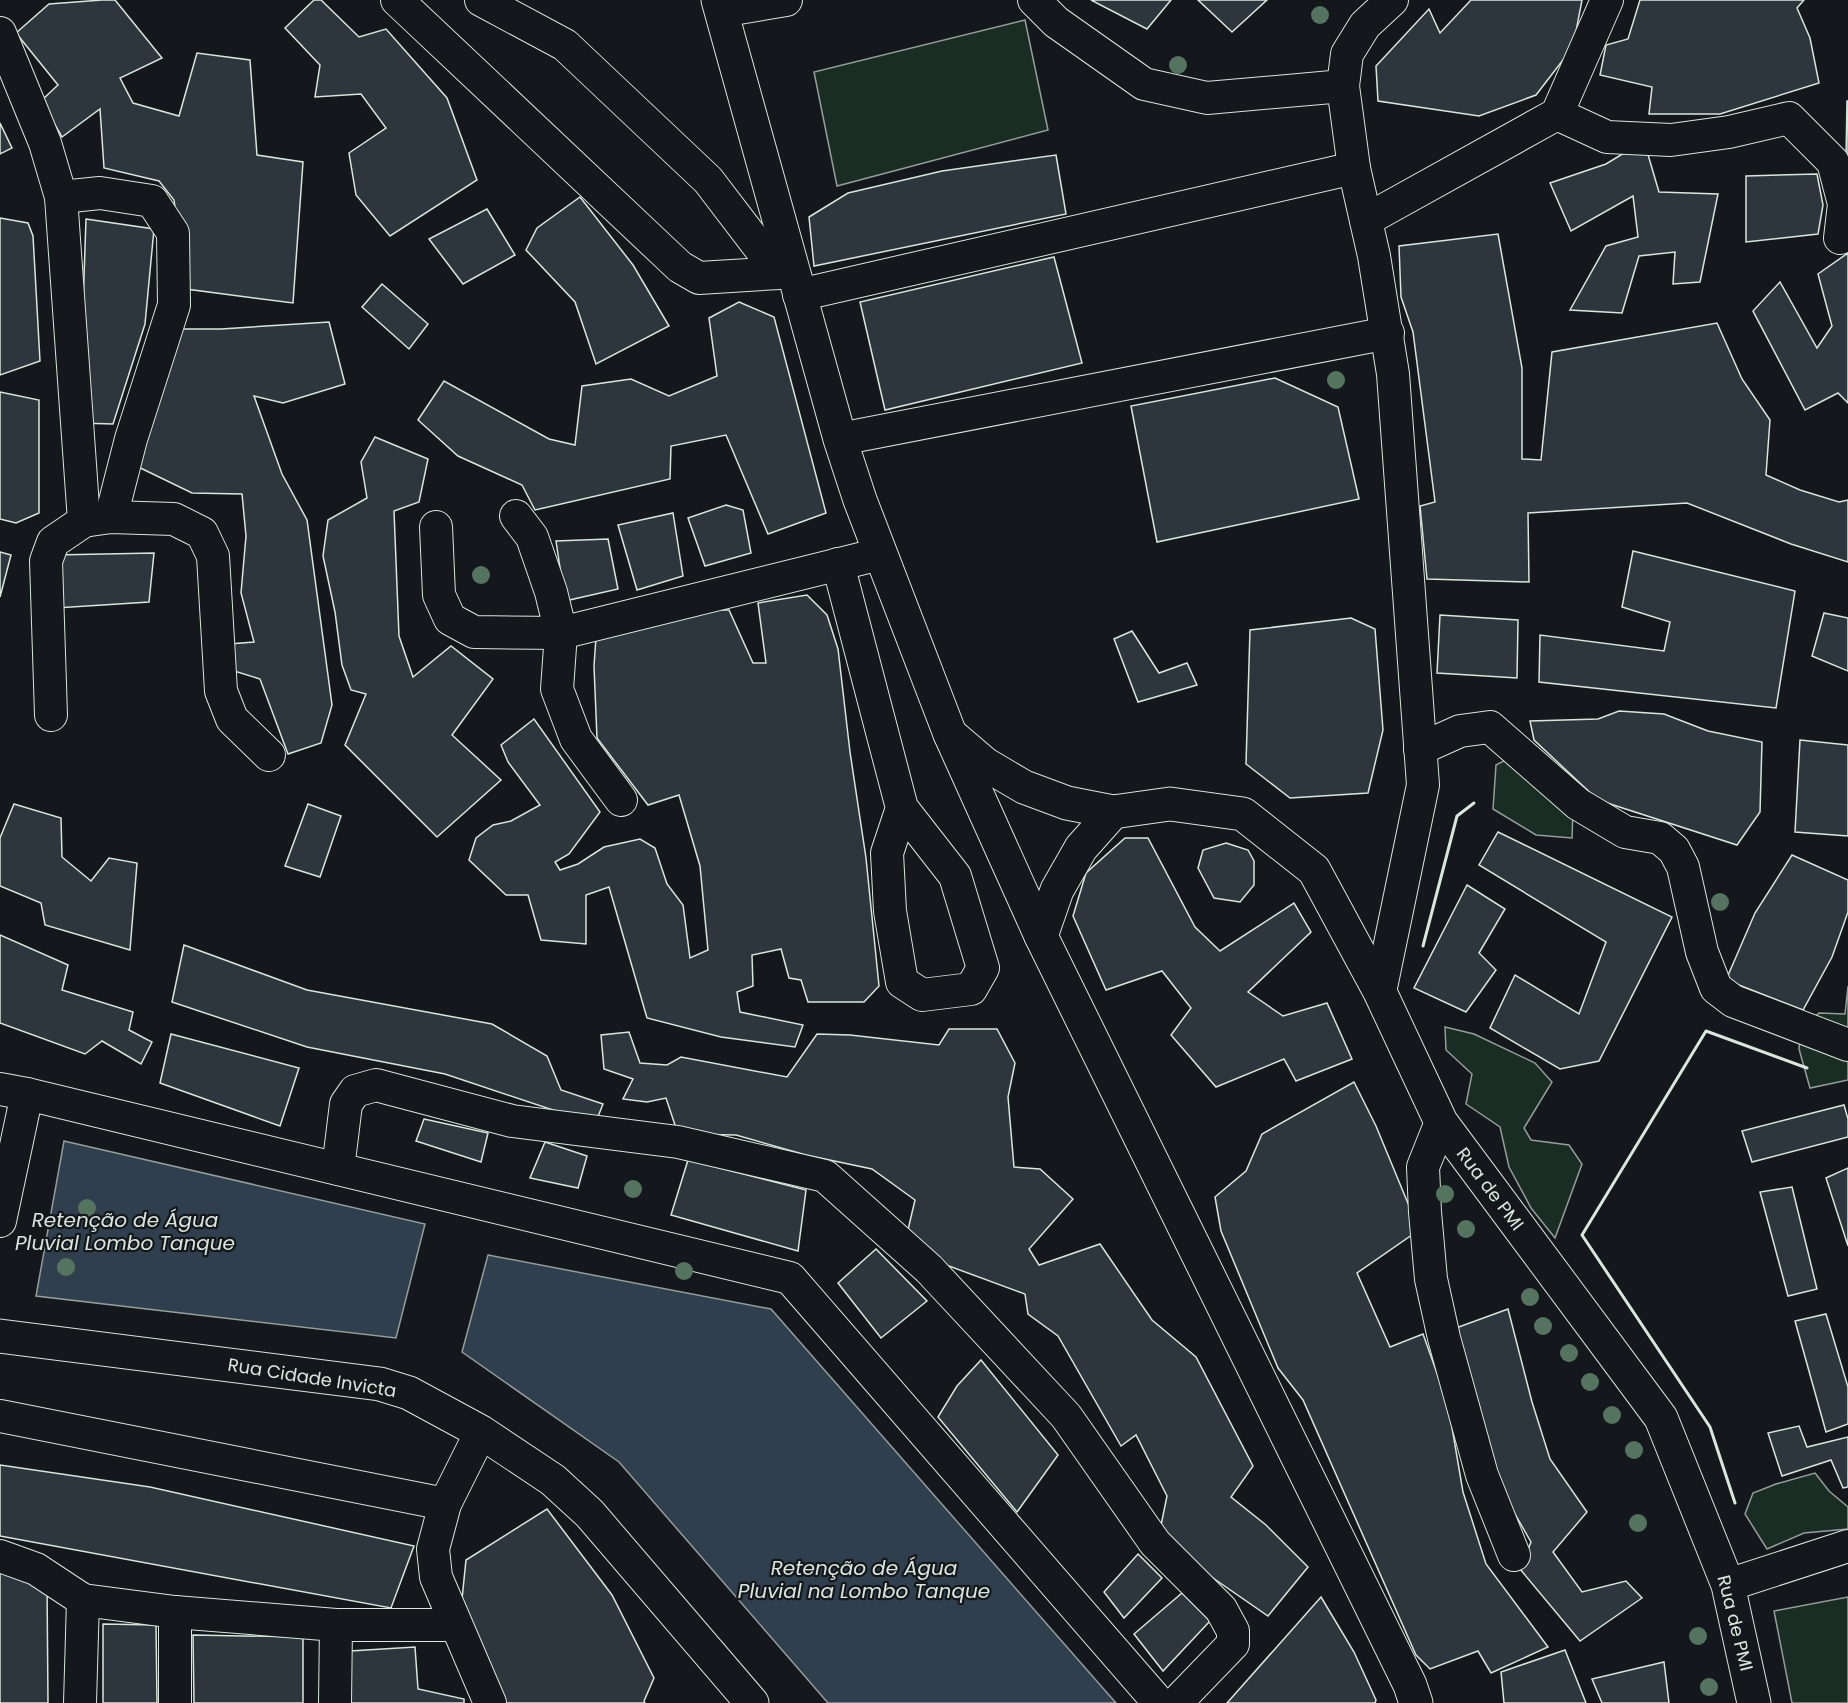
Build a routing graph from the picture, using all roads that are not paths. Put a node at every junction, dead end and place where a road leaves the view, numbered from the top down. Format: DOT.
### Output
graph roads {
  1 [pos="397,0"];
  2 [pos="481,0"];
  3 [pos="786,0"];
  4 [pos="1034,0"];
  5 [pos="1392,0"];
  6 [pos="1607,0"];
  7 [pos="719,6"];
  8 [pos="0,33"];
  9 [pos="1343,86"];
  10 [pos="1557,114"];
  11 [pos="1354,168"];
  12 [pos="61,197"];
  13 [pos="1366,220"];
  14 [pos="1840,238"];
  15 [pos="790,279"];
  16 [pos="1388,333"];
  17 [pos="840,439"];
  18 [pos="516,516"];
  19 [pos="98,519"];
  20 [pos="436,526"];
  21 [pos="880,554"];
  22 [pos="838,564"];
  23 [pos="561,633"];
  24 [pos="51,715"];
  25 [pos="950,734"];
  26 [pos="1420,749"];
  27 [pos="269,755"];
  28 [pos="621,800"];
  29 [pos="902,808"];
  30 [pos="1113,812"];
  31 [pos="1041,936"];
  32 [pos="1380,992"];
  33 [pos="1848,1045"];
  34 [pos="13,1092"];
  35 [pos="1441,1122"];
  36 [pos="338,1169"];
  37 [pos="0,1221"];
  38 [pos="0,1336"];
  39 [pos="0,1416"];
  40 [pos="481,1432"];
  41 [pos="445,1504"];
  42 [pos="1848,1546"];
  43 [pos="1514,1555"];
  44 [pos="0,1556"];
  45 [pos="1728,1585"];
  46 [pos="83,1600"];
  47 [pos="175,1612"];
  48 [pos="336,1624"];
  49 [pos="456,1625"];
  50 [pos="80,1703"];
  51 [pos="175,1703"];
  52 [pos="334,1703"];
  53 [pos="490,1703"];
  54 [pos="752,1703"];
  55 [pos="1159,1703"];
  56 [pos="1176,1703"];
  57 [pos="1416,1703"];
  58 [pos="1754,1703"];
  1 -- 15 [label="street"];
  2 -- 15 [label="street"];
  3 -- 7 [label="street"];
  4 -- 9 [label="street"];
  5 -- 9 [label="street"];
  6 -- 10 [label="street"];
  7 -- 15 [label="main road"];
  8 -- 12 [label="street"];
  9 -- 11 [label="street"];
  10 -- 13 [label="street"];
  10 -- 14 [label="street"];
  11 -- 13 [label="street"];
  11 -- 15 [label="street"];
  12 -- 19 [label="street"];
  12 -- 19 [label="street"];
  13 -- 16 [label="street"];
  15 -- 17 [label="main road"];
  16 -- 17 [label="street"];
  16 -- 26 [label="street"];
  17 -- 21 [label="main road"];
  18 -- 23 [label="street"];
  19 -- 24 [label="street"];
  19 -- 27 [label="street"];
  20 -- 23 [label="street"];
  21 -- 22 [label="street"];
  21 -- 25 [label="main road"];
  22 -- 23 [label="street"];
  22 -- 29 [label="street"];
  23 -- 28 [label="street"];
  25 -- 30 [label="main road, Rua de PMI"];
  25 -- 31 [label="main road"];
  26 -- 32 [label="street"];
  26 -- 33 [label="street"];
  29 -- 29 [label="street"];
  30 -- 31 [label="main road"];
  30 -- 32 [label="main road, Rua de PMI"];
  31 -- 57 [label="main road"];
  32 -- 35 [label="main road, Rua de PMI"];
  34 -- 36 [label="street"];
  34 -- 37 [label="street"];
  35 -- 43 [label="street"];
  35 -- 45 [label="main road, Rua de PMI"];
  36 -- 55 [label="street"];
  36 -- 56 [label="street"];
  38 -- 40 [label="main road, Rua Cidade Invicta"];
  39 -- 41 [label="street"];
  40 -- 41 [label="street"];
  40 -- 54 [label="main road, Rua Cidade Invicta"];
  41 -- 49 [label="street"];
  42 -- 45 [label="street"];
  44 -- 46 [label="street"];
  45 -- 58 [label="main road, Rua de PMI"];
  46 -- 47 [label="street"];
  46 -- 50 [label="street"];
  47 -- 48 [label="street"];
  47 -- 51 [label="street"];
  48 -- 49 [label="street"];
  48 -- 52 [label="street"];
  49 -- 53 [label="street"];
}
